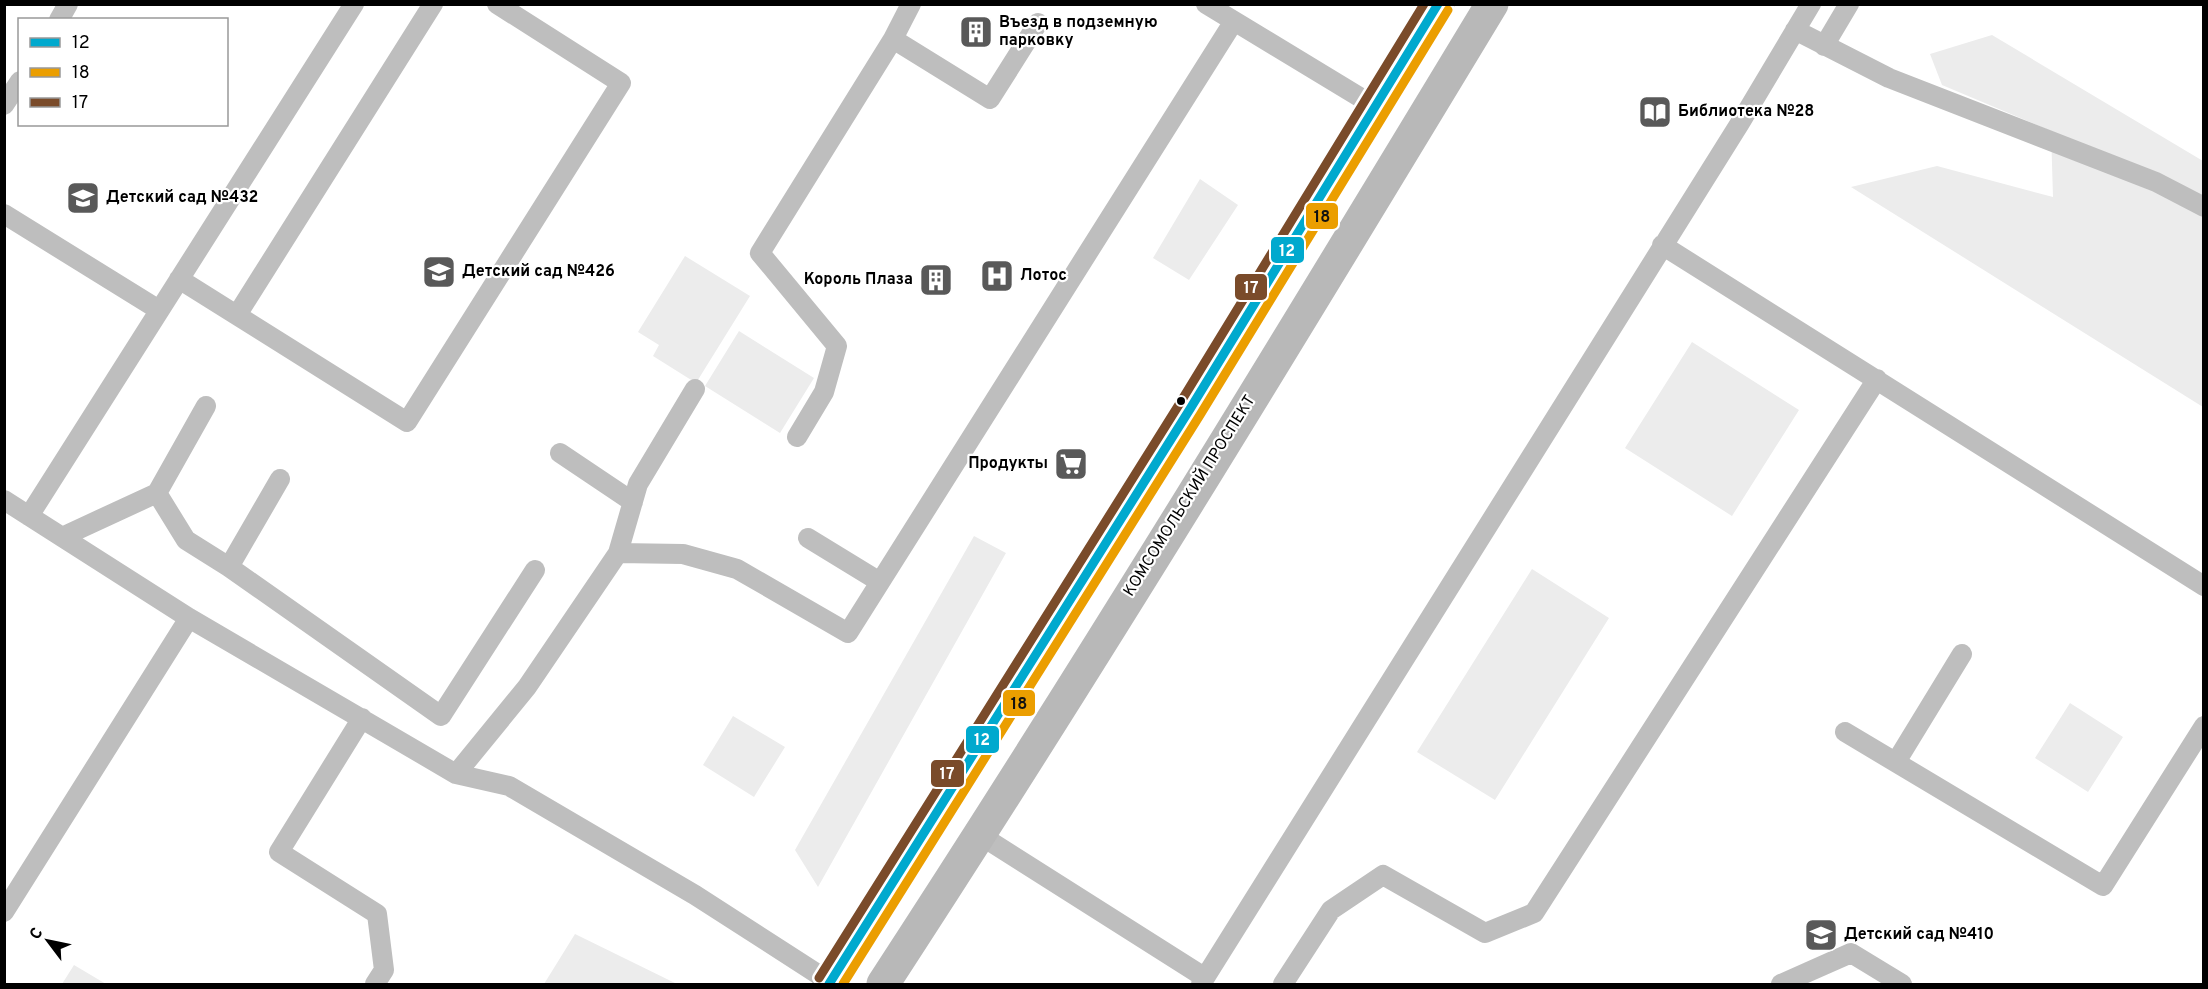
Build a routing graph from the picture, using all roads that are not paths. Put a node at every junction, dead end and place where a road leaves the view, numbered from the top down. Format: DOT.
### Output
graph roads {
  1 [pos="68,4"];
  2 [pos="354,4"];
  3 [pos="433,4"];
  4 [pos="497,4"];
  5 [pos="911,4"];
  6 [pos="1206,4"];
  7 [pos="1438,4"];
  8 [pos="1492,4"];
  9 [pos="1849,4"];
  10 [pos="1809,5"];
  11 [pos="59,18"];
  12 [pos="1234,21"];
  13 [pos="1038,22"];
  14 [pos="1796,30"];
  15 [pos="893,39"];
  16 [pos="1824,46"];
  17 [pos="18,84"];
  18 [pos="4,105"];
  19 [pos="1376,107"];
  20 [pos="1414,131"];
  21 [pos="2204,207"];
  22 [pos="4,214"];
  23 [pos="1662,246"];
  24 [pos="179,279"];
  25 [pos="159,310"];
  26 [pos="237,315"];
  27 [pos="1238,331"];
  28 [pos="1877,379"];
  29 [pos="695,389"];
  30 [pos="206,406"];
  31 [pos="796,437"];
  32 [pos="560,453"];
  33 [pos="280,478"];
  34 [pos="157,493"];
  35 [pos="1189,498"];
  36 [pos="4,500"];
  37 [pos="633,502"];
  38 [pos="28,516"];
  39 [pos="62,537"];
  40 [pos="808,538"];
  41 [pos="618,553"];
  42 [pos="229,567"];
  43 [pos="535,570"];
  44 [pos="880,582"];
  45 [pos="2204,586"];
  46 [pos="189,618"];
  47 [pos="1962,654"];
  48 [pos="362,718"];
  49 [pos="2204,726"];
  50 [pos="1845,732"];
  51 [pos="1896,762"];
  52 [pos="456,774"];
  53 [pos="980,835"];
  54 [pos="4,912"];
  55 [pos="1203,981"];
  56 [pos="830,983"];
  57 [pos="375,984"];
  58 [pos="883,984"];
  59 [pos="1283,984"];
  60 [pos="1781,984"];
  61 [pos="1902,984"];
  1 -- 11 [label="lane"];
  2 -- 24 [label="lane"];
  3 -- 26 [label="lane"];
  4 -- 26 [label="lane"];
  5 -- 15 [label="lane"];
  6 -- 12 [label="lane"];
  7 -- 19 [label="main road"];
  8 -- 20 [label="main road, КОМСОМОЛЬСКИЙ ПРОСПЕКТ"];
  9 -- 16 [label="lane"];
  10 -- 14 [label="lane"];
  12 -- 19 [label="lane"];
  12 -- 44 [label="lane"];
  13 -- 15 [label="lane"];
  14 -- 16 [label="lane"];
  14 -- 23 [label="lane"];
  15 -- 31 [label="lane"];
  16 -- 21 [label="lane"];
  17 -- 18 [label="lane"];
  19 -- 20 [label="main road"];
  19 -- 27 [label="main road"];
  20 -- 35 [label="main road, КОМСОМОЛЬСКИЙ ПРОСПЕКТ"];
  22 -- 25 [label="lane"];
  23 -- 28 [label="lane"];
  23 -- 55 [label="lane"];
  24 -- 25 [label="lane"];
  24 -- 26 [label="lane"];
  25 -- 38 [label="lane"];
  27 -- 35 [label="main road"];
  27 -- 56 [label="main road"];
  28 -- 45 [label="lane"];
  28 -- 59 [label="lane"];
  29 -- 37 [label="lane"];
  30 -- 34 [label="lane"];
  32 -- 37 [label="lane"];
  33 -- 42 [label="lane"];
  34 -- 39 [label="lane"];
  34 -- 42 [label="lane"];
  35 -- 53 [label="main road, КОМСОМОЛЬСКИЙ ПРОСПЕКТ"];
  36 -- 38 [label="lane"];
  37 -- 41 [label="lane"];
  38 -- 39 [label="lane"];
  39 -- 46 [label="lane"];
  40 -- 44 [label="lane"];
  41 -- 44 [label="lane"];
  41 -- 52 [label="lane"];
  42 -- 43 [label="lane"];
  46 -- 48 [label="lane"];
  46 -- 54 [label="lane"];
  47 -- 51 [label="lane"];
  48 -- 52 [label="lane"];
  48 -- 57 [label="lane"];
  49 -- 51 [label="lane"];
  50 -- 51 [label="lane"];
  52 -- 56 [label="lane"];
  53 -- 55 [label="lane"];
  53 -- 58 [label="main road, КОМСОМОЛЬСКИЙ ПРОСПЕКТ"];
  60 -- 61 [label="lane"];
}
